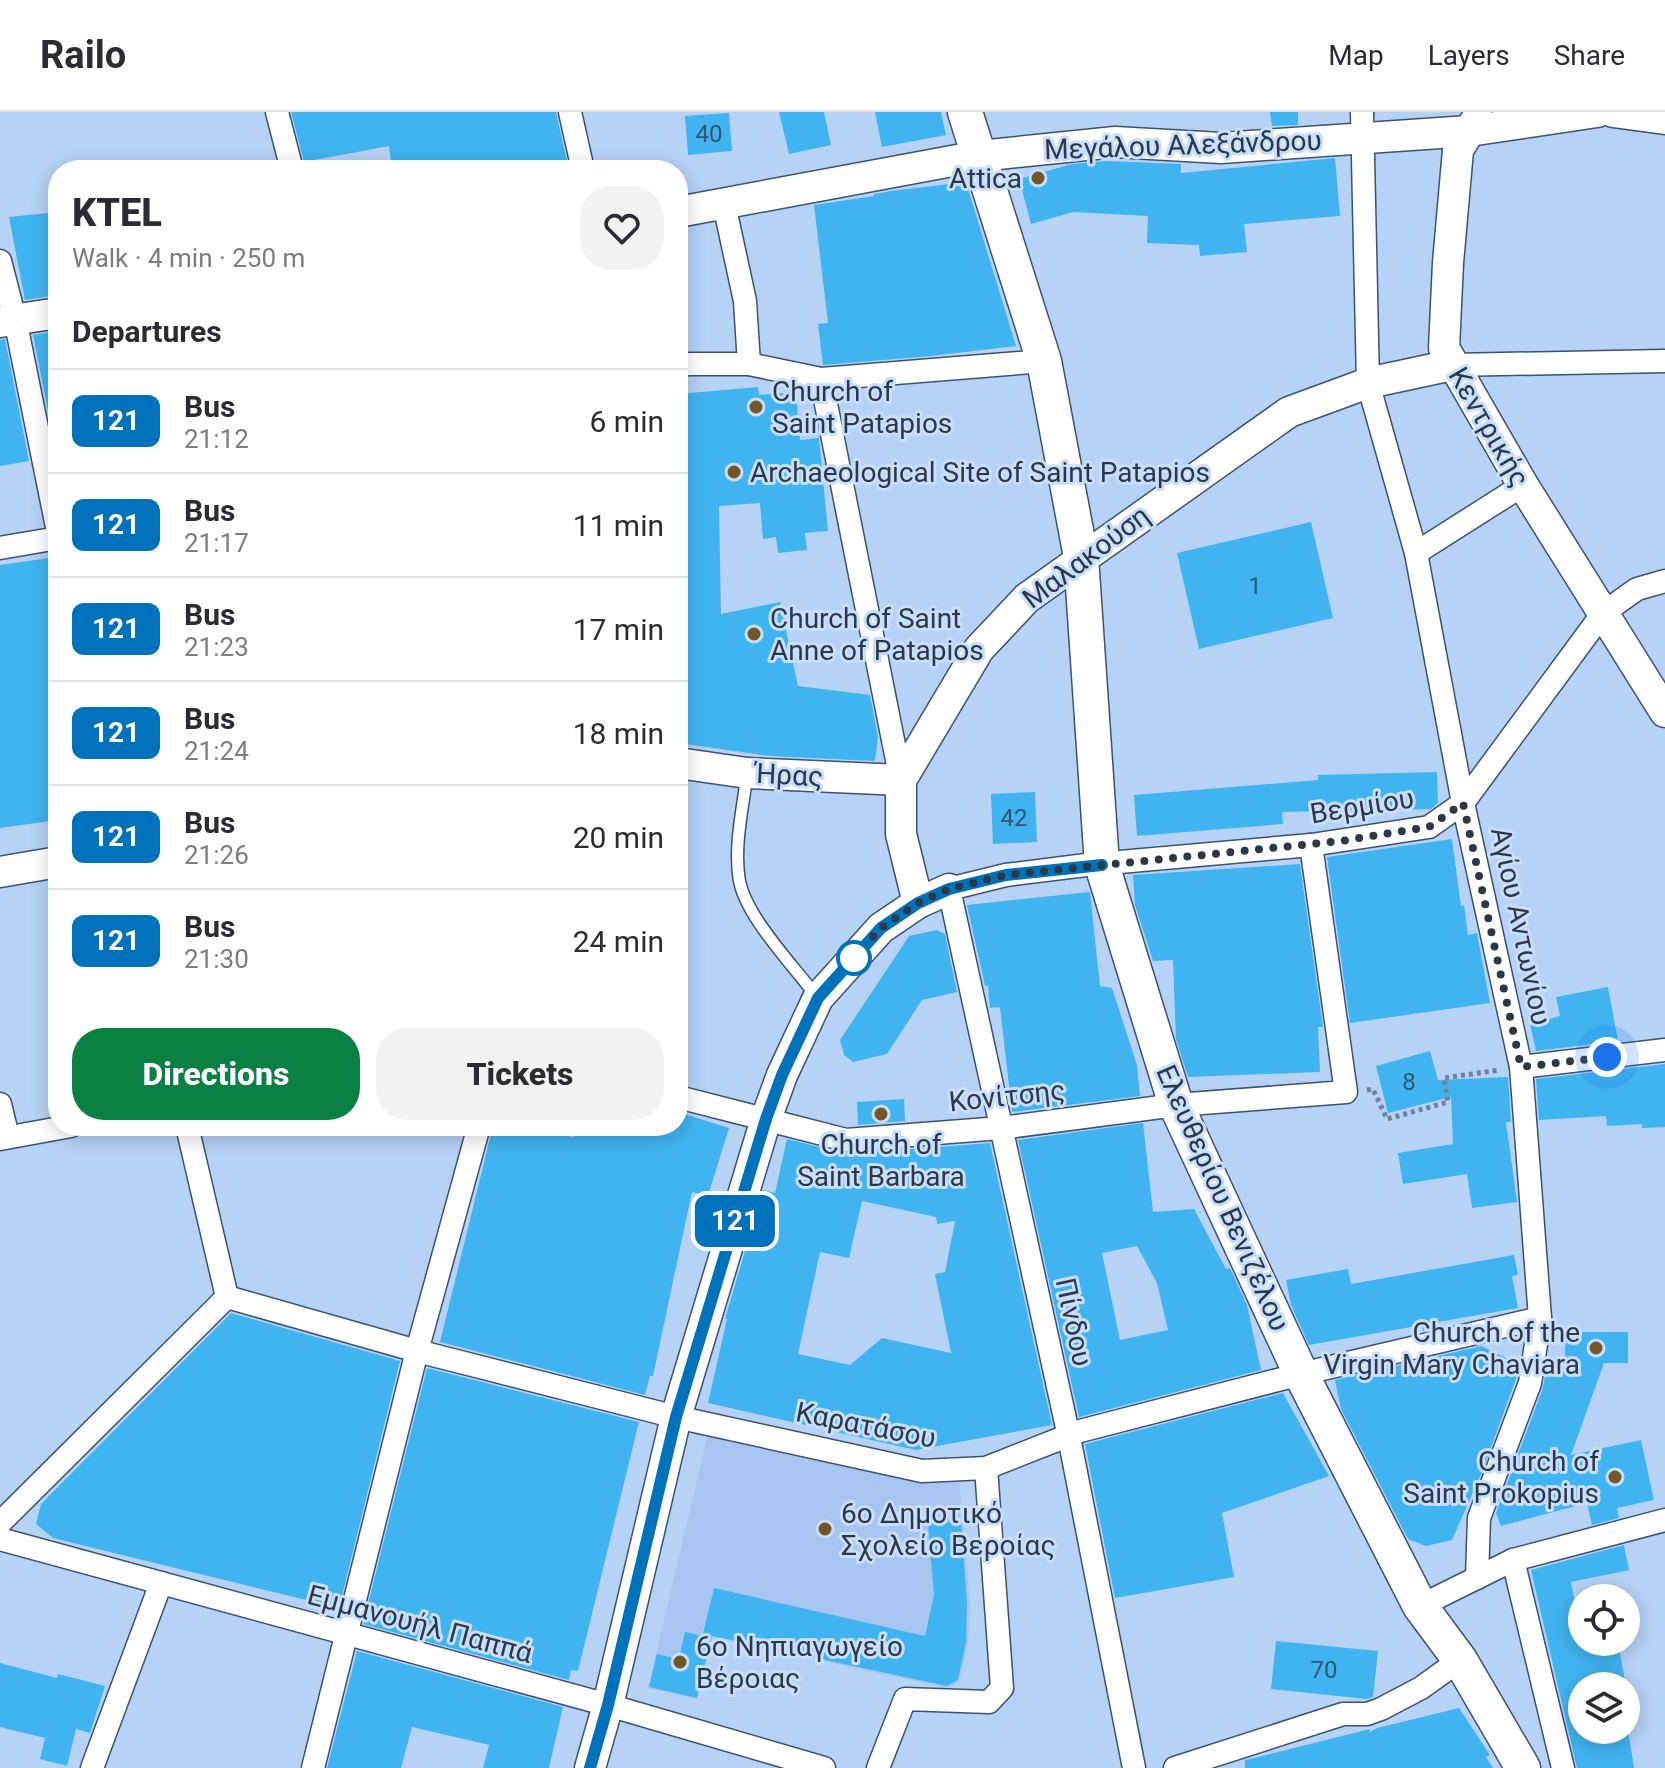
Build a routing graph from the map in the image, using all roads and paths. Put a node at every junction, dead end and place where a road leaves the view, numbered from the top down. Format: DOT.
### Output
graph roads {
  1 [pos="277,112"];
  2 [pos="570,112"];
  3 [pos="965,112"];
  4 [pos="1597,112"];
  5 [pos="1613,112"];
  6 [pos="1534,116"];
  7 [pos="1665,119"];
  8 [pos="1475,121"];
  9 [pos="1363,125"];
  10 [pos="979,156"];
  11 [pos="289,160"];
  12 [pos="581,160"];
  13 [pos="724,204"];
  14 [pos="688,210"];
  15 [pos="0,261"];
  16 [pos="48,315"];
  17 [pos="8,321"];
  18 [pos="1044,361"];
  19 [pos="1665,361"];
  20 [pos="749,364"];
  21 [pos="688,365"];
  22 [pos="1452,365"];
  23 [pos="821,379"];
  24 [pos="1368,383"];
  25 [pos="1523,485"];
  26 [pos="48,492"];
  27 [pos="48,537"];
  28 [pos="0,548"];
  29 [pos="1416,553"];
  30 [pos="1081,557"];
  31 [pos="1665,581"];
  32 [pos="1603,613"];
  33 [pos="1665,712"];
  34 [pos="688,764"];
  35 [pos="747,773"];
  36 [pos="901,780"];
  37 [pos="1463,803"];
  38 [pos="1311,845"];
  39 [pos="48,864"];
  40 [pos="1102,865"];
  41 [pos="0,872"];
  42 [pos="949,889"];
  43 [pos="918,903"];
  44 [pos="818,998"];
  45 [pos="1665,1050"];
  46 [pos="1521,1067"];
  47 [pos="1346,1092"];
  48 [pos="688,1100"];
  49 [pos="0,1104"];
  50 [pos="1176,1105"];
  51 [pos="766,1119"];
  52 [pos="1001,1128"];
  53 [pos="48,1130"];
  54 [pos="189,1136"];
  55 [pos="476,1136"];
  56 [pos="4,1138"];
  57 [pos="227,1297"];
  58 [pos="1540,1318"];
  59 [pos="417,1351"];
  60 [pos="1301,1374"];
  61 [pos="676,1417"];
  62 [pos="1069,1437"];
  63 [pos="986,1468"];
  64 [pos="1665,1520"];
  65 [pos="0,1523"];
  66 [pos="0,1539"];
  67 [pos="1513,1560"];
  68 [pos="1477,1578"];
  69 [pos="161,1583"];
  70 [pos="1420,1606"];
  71 [pos="347,1635"];
  72 [pos="1460,1660"];
  73 [pos="608,1705"];
  74 [pos="92,1768"];
  75 [pos="313,1768"];
  76 [pos="590,1768"];
  77 [pos="824,1768"];
  78 [pos="878,1768"];
  79 [pos="1134,1768"];
  80 [pos="1175,1768"];
  81 [pos="1523,1768"];
  82 [pos="1563,1768"];
  1 -- 11 [label="street"];
  2 -- 12 [label="street"];
  3 -- 10 [label="main road, Ελευθερίου Βενιζέλου"];
  4 -- 6 [label="street, Μεγάλου Αλεξάνδρου"];
  5 -- 7 [label="street"];
  6 -- 8 [label="street, Μεγάλου Αλεξάνδρου"];
  8 -- 9 [label="street, Μεγάλου Αλεξάνδρου"];
  8 -- 22 [label="street, Κεντρικής"];
  9 -- 10 [label="street, Μεγάλου Αλεξάνδρου"];
  9 -- 24 [label="street, Αγίου Αντωνίου"];
  10 -- 13 [label="street, Μεγάλου Αλεξάνδρου"];
  10 -- 18 [label="main road, Ελευθερίου Βενιζέλου"];
  13 -- 14 [label="street, Μεγάλου Αλεξάνδρου"];
  13 -- 20 [label="street"];
  15 -- 17 [label="street"];
  16 -- 17 [label="street"];
  17 -- 26 [label="street"];
  18 -- 23 [label="street"];
  18 -- 30 [label="main road, Ελευθερίου Βενιζέλου"];
  19 -- 22 [label="street"];
  20 -- 21 [label="street"];
  20 -- 23 [label="street"];
  22 -- 24 [label="street, Μαλακούση"];
  22 -- 25 [label="street, Κεντρικής"];
  23 -- 36 [label="street"];
  24 -- 29 [label="street, Αγίου Αντωνίου"];
  24 -- 30 [label="street, Μαλακούση"];
  25 -- 29 [label="street"];
  25 -- 32 [label="street, Κεντρικής"];
  27 -- 28 [label="street"];
  29 -- 37 [label="street, Αγίου Αντωνίου"];
  30 -- 36 [label="street, Μαλακούση"];
  30 -- 40 [label="main road, Ελευθερίου Βενιζέλου"];
  31 -- 32 [label="street, Βερμίου"];
  32 -- 33 [label="street, Κεντρικής"];
  32 -- 37 [label="street, Βερμίου"];
  34 -- 35 [label="street, Ήρας"];
  35 -- 36 [label="street, Ήρας"];
  35 -- 44 [label="lane"];
  36 -- 43 [label="street"];
  37 -- 38 [label="street, Βερμίου"];
  37 -- 46 [label="street, Αγίου Αντωνίου"];
  38 -- 40 [label="street, Βερμίου"];
  38 -- 47 [label="street"];
  39 -- 41 [label="street"];
  40 -- 42 [label="street, Βερμίου"];
  40 -- 50 [label="main road, Ελευθερίου Βενιζέλου"];
  42 -- 43 [label="street"];
  42 -- 52 [label="street, Πίνδου"];
  43 -- 44 [label="street"];
  44 -- 51 [label="street"];
  45 -- 46 [label="street"];
  46 -- 47 [label="path"];
  46 -- 58 [label="street, Αγίου Αντωνίου"];
  47 -- 50 [label="street, Κονίτσης"];
  48 -- 51 [label="street, Κονίτσης"];
  49 -- 56 [label="street"];
  50 -- 52 [label="street, Κονίτσης"];
  50 -- 60 [label="main road, Ελευθερίου Βενιζέλου"];
  51 -- 52 [label="street, Κονίτσης"];
  51 -- 61 [label="street"];
  52 -- 62 [label="street, Πίνδου"];
  53 -- 56 [label="street"];
  54 -- 57 [label="street"];
  55 -- 59 [label="street"];
  57 -- 59 [label="street, Καρατάσου"];
  57 -- 65 [label="street"];
  58 -- 60 [label="street, Καρατάσου"];
  58 -- 68 [label="street, Αγίου Αντωνίου"];
  59 -- 61 [label="street, Καρατάσου"];
  59 -- 71 [label="street"];
  60 -- 62 [label="street, Καρατάσου"];
  60 -- 70 [label="main road, Ελευθερίου Βενιζέλου"];
  61 -- 63 [label="street, Καρατάσου"];
  61 -- 73 [label="street"];
  62 -- 63 [label="street, Καρατάσου"];
  62 -- 79 [label="street, Πίνδου"];
  63 -- 78 [label="street"];
  64 -- 67 [label="street"];
  66 -- 69 [label="street, Εμμανουήλ Παππά"];
  67 -- 68 [label="street"];
  67 -- 82 [label="street"];
  68 -- 70 [label="street"];
  69 -- 71 [label="street, Εμμανουήλ Παππά"];
  69 -- 74 [label="street"];
  70 -- 72 [label="main road, Ελευθερίου Βενιζέλου"];
  71 -- 73 [label="street, Εμμανουήλ Παππά"];
  71 -- 75 [label="street"];
  72 -- 80 [label="street"];
  72 -- 81 [label="main road, Ελευθερίου Βενιζέλου"];
  73 -- 76 [label="street"];
  73 -- 77 [label="street, Εμμανουήλ Παππά"];
}
